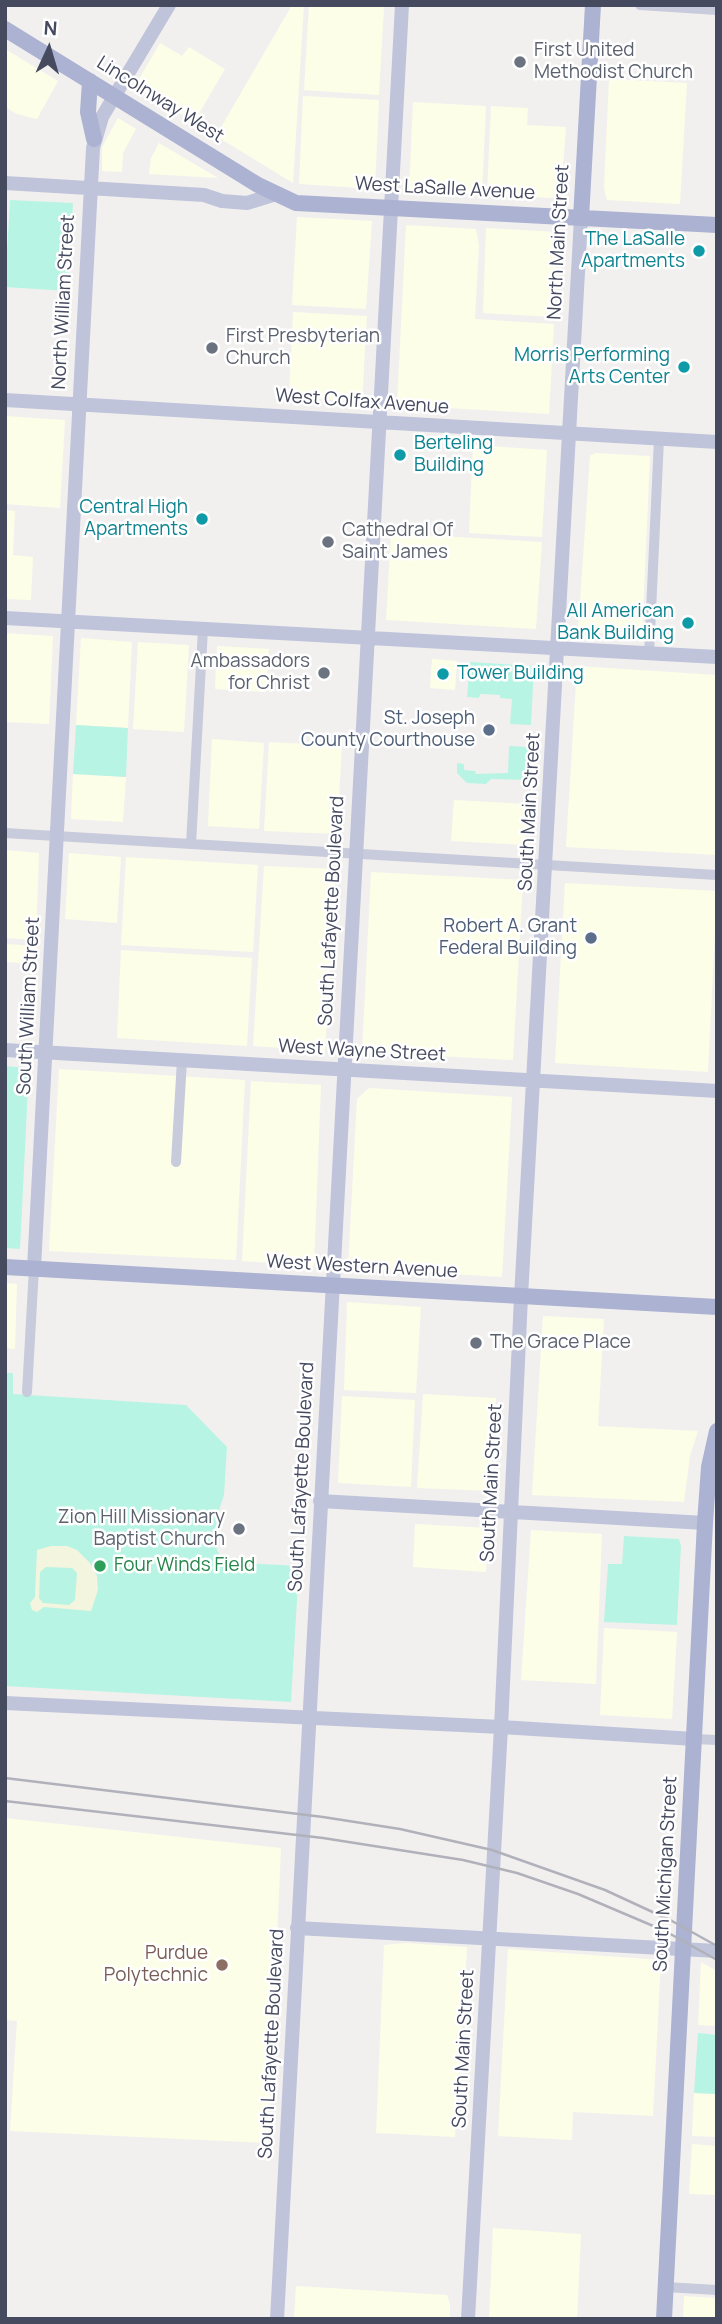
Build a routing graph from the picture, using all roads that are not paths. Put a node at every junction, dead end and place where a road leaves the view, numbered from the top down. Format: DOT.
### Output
graph roads {
  1 [pos="169,5"];
  2 [pos="402,5"];
  3 [pos="593,5"];
  4 [pos="640,5"];
  5 [pos="717,10"];
  6 [pos="5,29"];
  7 [pos="90,81"];
  8 [pos="114,96"];
  9 [pos="94,139"];
  10 [pos="5,183"];
  11 [pos="90,188"];
  12 [pos="276,194"];
  13 [pos="296,203"];
  14 [pos="391,208"];
  15 [pos="581,218"];
  16 [pos="717,225"];
  17 [pos="5,400"];
  18 [pos="78,404"];
  19 [pos="380,422"];
  20 [pos="569,433"];
  21 [pos="659,439"];
  22 [pos="717,442"];
  23 [pos="5,618"];
  24 [pos="68,621"];
  25 [pos="203,629"];
  26 [pos="367,638"];
  27 [pos="558,649"];
  28 [pos="649,654"];
  29 [pos="717,657"];
  30 [pos="5,833"];
  31 [pos="57,836"];
  32 [pos="191,844"];
  33 [pos="355,855"];
  34 [pos="546,866"];
  35 [pos="717,875"];
  36 [pos="5,1050"];
  37 [pos="46,1052"];
  38 [pos="182,1060"];
  39 [pos="343,1068"];
  40 [pos="534,1080"];
  41 [pos="717,1091"];
  42 [pos="176,1162"];
  43 [pos="5,1267"];
  44 [pos="34,1268"];
  45 [pos="331,1286"];
  46 [pos="521,1297"];
  47 [pos="717,1298"];
  48 [pos="717,1307"];
  49 [pos="27,1392"];
  50 [pos="717,1431"];
  51 [pos="320,1502"];
  52 [pos="510,1512"];
  53 [pos="711,1524"];
  54 [pos="5,1703"];
  55 [pos="308,1719"];
  56 [pos="501,1727"];
  57 [pos="694,1739"];
  58 [pos="717,1740"];
  59 [pos="297,1928"];
  60 [pos="489,1939"];
  61 [pos="683,1950"];
  62 [pos="717,1951"];
  63 [pos="665,2287"];
  64 [pos="717,2290"];
  65 [pos="276,2319"];
  66 [pos="468,2319"];
  67 [pos="664,2319"];
  1 -- 8 [label="street, North William Street"];
  2 -- 14 [label="street, South Lafayette Boulevard"];
  3 -- 15 [label="main road, North Main Street"];
  4 -- 5 [label="street"];
  6 -- 7 [label="main road, Lincolnway West"];
  7 -- 8 [label="main road, Lincolnway West"];
  7 -- 9 [label="main road"];
  8 -- 9 [label="street, North William Street"];
  8 -- 12 [label="main road, Lincolnway West"];
  9 -- 11 [label="street, North William Street"];
  10 -- 11 [label="street"];
  11 -- 12 [label="street"];
  11 -- 18 [label="street, North William Street"];
  12 -- 13 [label="main road, Lincolnway West"];
  13 -- 14 [label="main road, West LaSalle Avenue"];
  14 -- 15 [label="main road, West LaSalle Avenue"];
  14 -- 19 [label="street, South Lafayette Boulevard"];
  15 -- 16 [label="main road, West LaSalle Avenue"];
  15 -- 20 [label="street, North Main Street"];
  17 -- 18 [label="street, West Colfax Avenue"];
  18 -- 19 [label="street, West Colfax Avenue"];
  18 -- 24 [label="street, North William Street"];
  19 -- 20 [label="street, West Colfax Avenue"];
  19 -- 26 [label="street, South Lafayette Boulevard"];
  20 -- 21 [label="street, West Colfax Avenue"];
  20 -- 27 [label="street, North Main Street"];
  21 -- 22 [label="street, West Colfax Avenue"];
  21 -- 28 [label="street"];
  23 -- 24 [label="street"];
  24 -- 25 [label="street"];
  24 -- 31 [label="street, South William Street"];
  25 -- 26 [label="street"];
  25 -- 32 [label="street"];
  26 -- 27 [label="street"];
  26 -- 33 [label="street, South Lafayette Boulevard"];
  27 -- 28 [label="street"];
  27 -- 34 [label="street, South Main Street"];
  28 -- 29 [label="street"];
  30 -- 31 [label="street"];
  31 -- 32 [label="street"];
  31 -- 37 [label="street, South William Street"];
  32 -- 33 [label="street"];
  33 -- 34 [label="street"];
  33 -- 39 [label="street, South Lafayette Boulevard"];
  34 -- 35 [label="street"];
  34 -- 40 [label="street, South Main Street"];
  36 -- 37 [label="street, West Wayne Street"];
  37 -- 38 [label="street, West Wayne Street"];
  37 -- 44 [label="street, South William Street"];
  38 -- 39 [label="street, West Wayne Street"];
  38 -- 42 [label="street"];
  39 -- 40 [label="street, West Wayne Street"];
  39 -- 45 [label="street, South Lafayette Boulevard"];
  40 -- 41 [label="street, West Wayne Street"];
  40 -- 46 [label="street, South Main Street"];
  43 -- 44 [label="main road, West Western Avenue"];
  44 -- 45 [label="main road, West Western Avenue"];
  44 -- 49 [label="street, South William Street"];
  45 -- 46 [label="main road, West Western Avenue"];
  45 -- 51 [label="street, South Lafayette Boulevard"];
  46 -- 48 [label="main road, West Western Avenue"];
  46 -- 52 [label="street, South Main Street"];
  47 -- 48 [label="street"];
  50 -- 53 [label="main road, South Michigan Street"];
  51 -- 52 [label="street"];
  51 -- 55 [label="street, South Lafayette Boulevard"];
  52 -- 53 [label="street"];
  52 -- 56 [label="street, South Main Street"];
  53 -- 57 [label="main road, South Michigan Street"];
  54 -- 55 [label="street"];
  55 -- 56 [label="street"];
  55 -- 59 [label="street, South Lafayette Boulevard"];
  56 -- 57 [label="street"];
  56 -- 60 [label="street, South Main Street"];
  57 -- 58 [label="street"];
  57 -- 61 [label="main road, South Michigan Street"];
  59 -- 60 [label="street"];
  59 -- 65 [label="street, South Lafayette Boulevard"];
  60 -- 61 [label="street"];
  60 -- 66 [label="street, South Main Street"];
  61 -- 62 [label="street"];
  61 -- 63 [label="main road, South Michigan Street"];
  63 -- 64 [label="street"];
  63 -- 67 [label="main road, South Michigan Street"];
}
